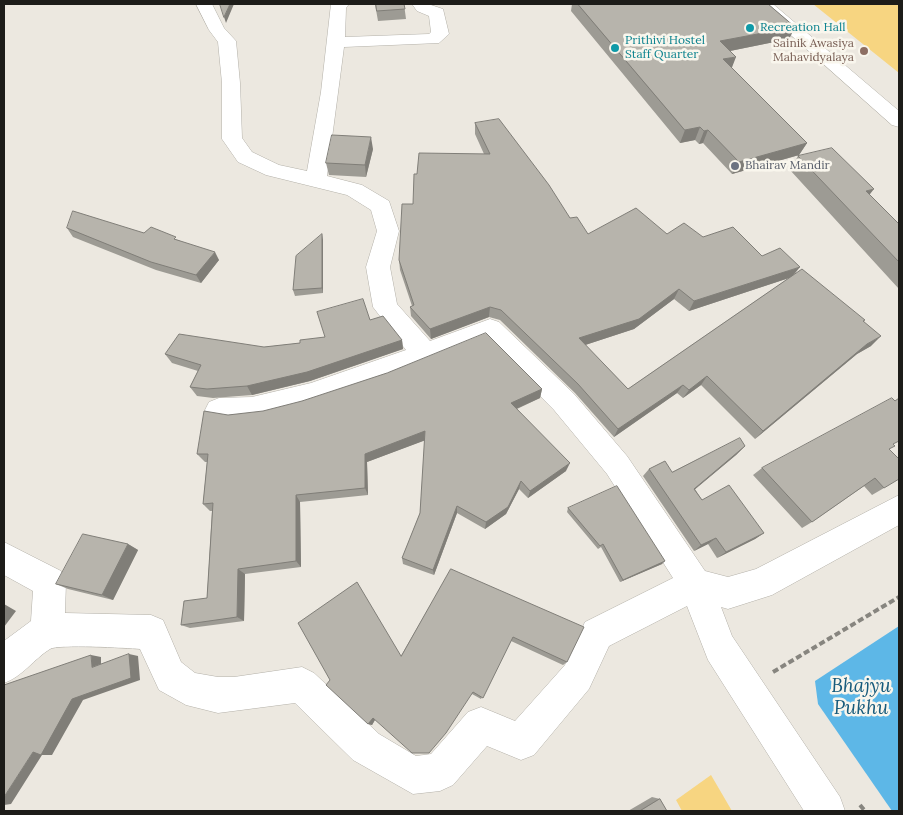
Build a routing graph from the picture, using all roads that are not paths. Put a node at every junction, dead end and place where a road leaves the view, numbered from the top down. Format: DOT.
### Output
graph roads {
  1 [pos="204,4"];
  2 [pos="341,4"];
  3 [pos="420,4"];
  4 [pos="764,4"];
  5 [pos="337,42"];
  6 [pos="899,121"];
  7 [pos="316,179"];
  8 [pos="425,354"];
  9 [pos="218,410"];
  10 [pos="899,510"];
  11 [pos="4,558"];
  12 [pos="695,584"];
  13 [pos="47,630"];
  14 [pos="4,666"];
  15 [pos="843,807"];
  1 -- 7 [label="street"];
  2 -- 5 [label="street"];
  3 -- 5 [label="street"];
  4 -- 6 [label="street"];
  5 -- 7 [label="street"];
  7 -- 8 [label="street"];
  8 -- 9 [label="street"];
  8 -- 12 [label="street"];
  10 -- 12 [label="street"];
  11 -- 13 [label="street"];
  12 -- 13 [label="street"];
  12 -- 15 [label="street"];
  13 -- 14 [label="street"];
}
